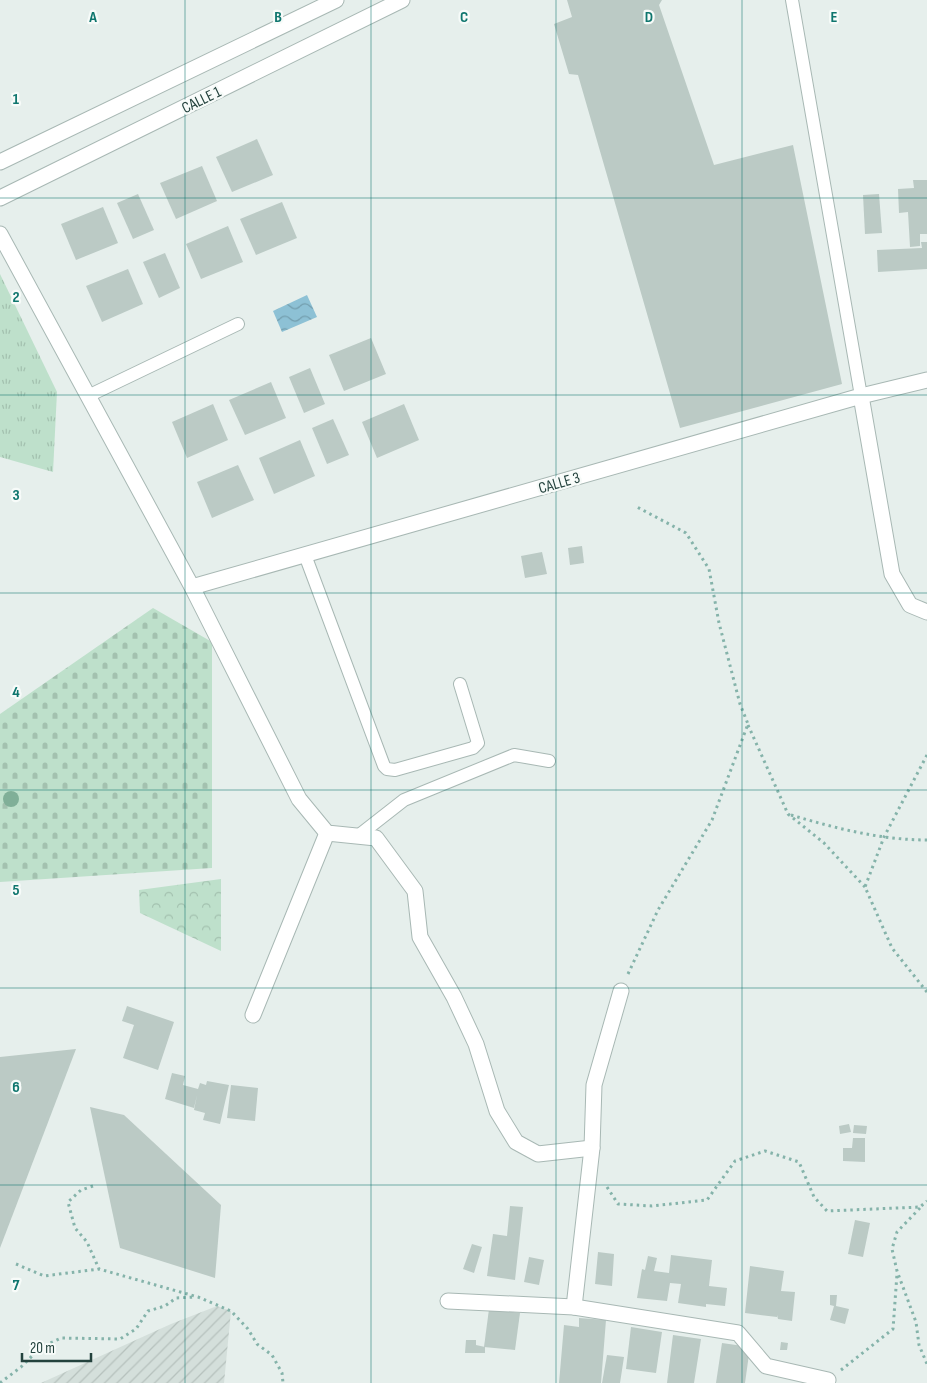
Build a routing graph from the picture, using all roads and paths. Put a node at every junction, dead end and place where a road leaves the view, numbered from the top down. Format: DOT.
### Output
graph roads {
  1 [pos="336,0"];
  2 [pos="402,0"];
  3 [pos="792,0"];
  4 [pos="0,162"];
  5 [pos="0,198"];
  6 [pos="0,234"];
  7 [pos="238,324"];
  8 [pos="927,380"];
  9 [pos="88,396"];
  10 [pos="861,396"];
  11 [pos="636,507"];
  12 [pos="304,555"];
  13 [pos="192,587"];
  14 [pos="927,612"];
  15 [pos="460,684"];
  16 [pos="748,724"];
  17 [pos="927,754"];
  18 [pos="549,761"];
  19 [pos="788,814"];
  20 [pos="327,833"];
  21 [pos="358,836"];
  22 [pos="884,837"];
  23 [pos="927,840"];
  24 [pos="865,887"];
  25 [pos="622,991"];
  26 [pos="927,992"];
  27 [pos="253,1015"];
  28 [pos="592,1148"];
  29 [pos="606,1177"];
  30 [pos="93,1186"];
  31 [pos="927,1201"];
  32 [pos="920,1207"];
  33 [pos="16,1264"];
  34 [pos="99,1269"];
  35 [pos="897,1271"];
  36 [pos="198,1297"];
  37 [pos="448,1301"];
  38 [pos="574,1307"];
  39 [pos="927,1364"];
  40 [pos="828,1380"];
  41 [pos="0,1383"];
  42 [pos="283,1383"];
  1 -- 4 [label="street, CALLE 1"];
  2 -- 5 [label="street, CALLE 1"];
  3 -- 10 [label="lane"];
  6 -- 9 [label="street"];
  7 -- 9 [label="lane"];
  8 -- 10 [label="street, CALLE 3"];
  9 -- 13 [label="street"];
  10 -- 12 [label="street, CALLE 3"];
  10 -- 14 [label="street"];
  11 -- 16 [label="path"];
  12 -- 13 [label="street, CALLE 3"];
  12 -- 15 [label="lane"];
  13 -- 20 [label="street"];
  16 -- 19 [label="path"];
  16 -- 25 [label="path"];
  17 -- 22 [label="path"];
  18 -- 21 [label="lane"];
  19 -- 22 [label="path"];
  19 -- 24 [label="path"];
  20 -- 21 [label="street"];
  20 -- 27 [label="street"];
  21 -- 28 [label="street"];
  22 -- 23 [label="path"];
  22 -- 24 [label="path"];
  24 -- 26 [label="path"];
  25 -- 28 [label="street"];
  28 -- 38 [label="street"];
  29 -- 32 [label="path"];
  30 -- 34 [label="path"];
  31 -- 32 [label="path"];
  32 -- 35 [label="path"];
  33 -- 34 [label="path"];
  34 -- 36 [label="path"];
  35 -- 39 [label="path"];
  35 -- 40 [label="path"];
  36 -- 41 [label="path"];
  36 -- 42 [label="path"];
  37 -- 38 [label="street"];
  38 -- 40 [label="street"];
}
